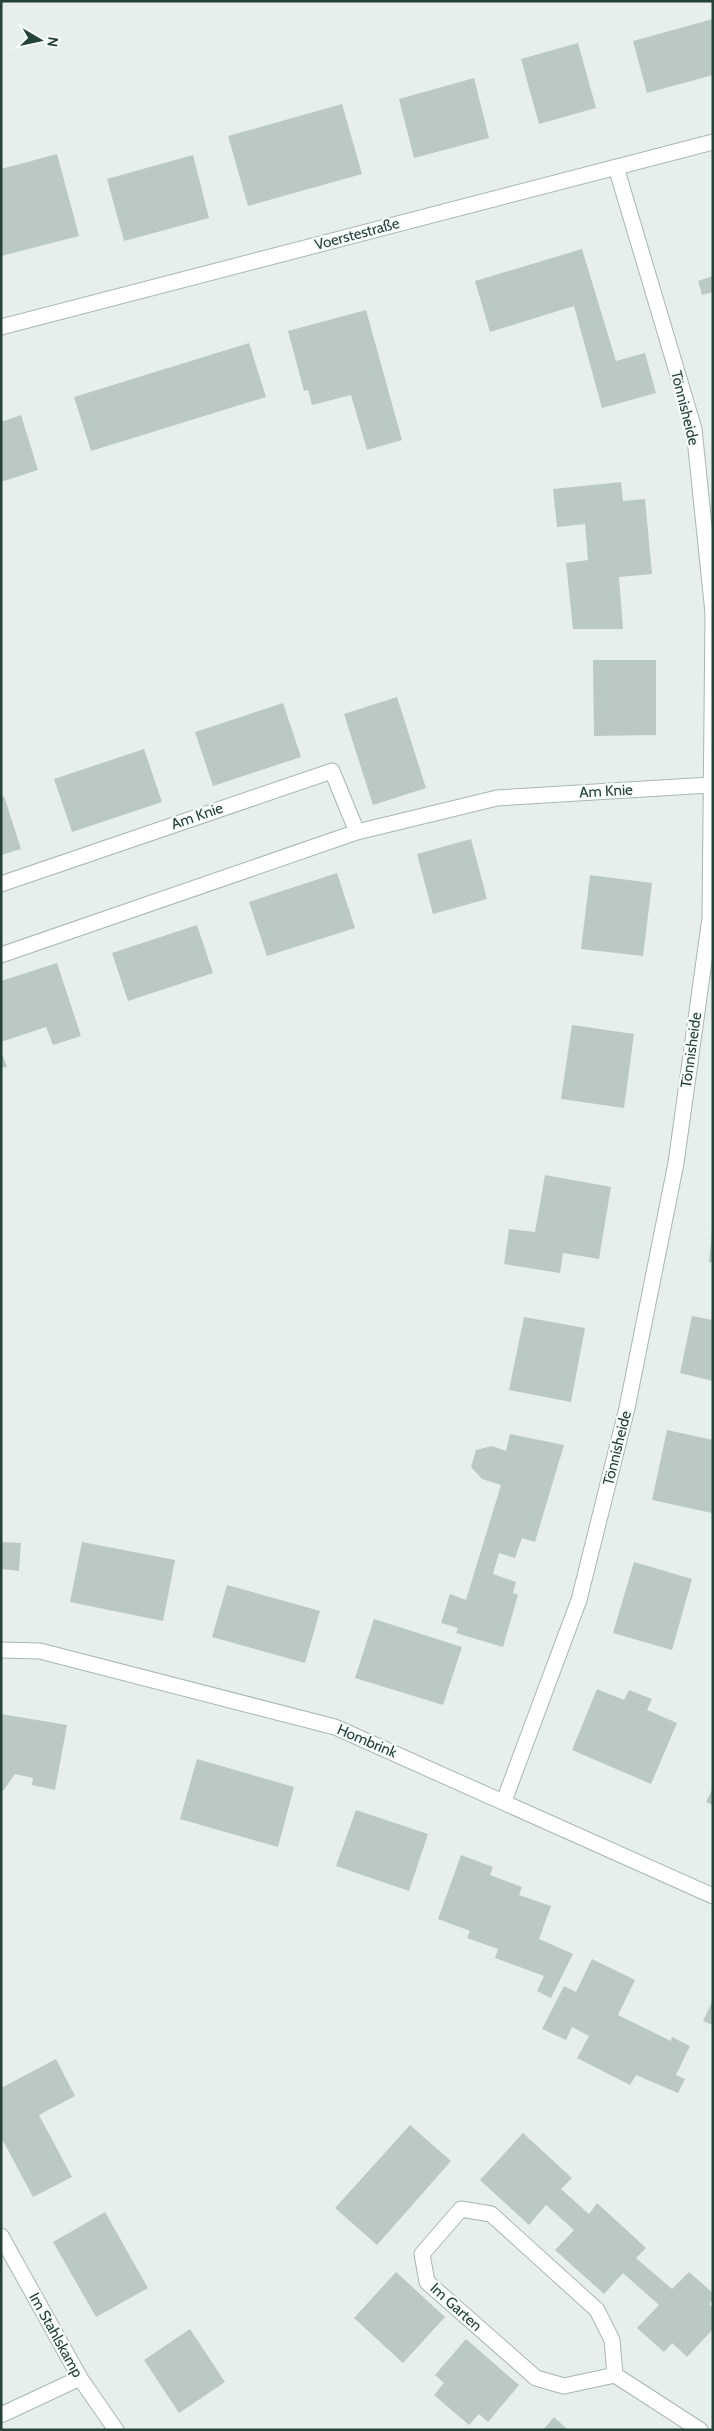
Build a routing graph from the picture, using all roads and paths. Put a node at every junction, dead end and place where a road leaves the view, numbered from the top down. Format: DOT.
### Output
graph roads {
  1 [pos="713,142"];
  2 [pos="616,166"];
  3 [pos="1,326"];
  4 [pos="710,785"];
  5 [pos="356,832"];
  6 [pos="1,884"];
  7 [pos="711,918"];
  8 [pos="1,955"];
  9 [pos="1,1650"];
  10 [pos="504,1801"];
  11 [pos="713,1896"];
  12 [pos="1,2236"];
  13 [pos="615,2375"];
  14 [pos="80,2378"];
  15 [pos="1,2415"];
  16 [pos="116,2430"];
  17 [pos="700,2430"];
  1 -- 2 [label="street, Voerstestraße"];
  2 -- 3 [label="street, Voerstestraße"];
  2 -- 4 [label="street, Tönnisheide"];
  4 -- 5 [label="street, Am Knie"];
  4 -- 7 [label="street, Tönnisheide"];
  5 -- 6 [label="street, Am Knie"];
  5 -- 8 [label="street, Am Knie"];
  7 -- 10 [label="street, Tönnisheide"];
  9 -- 10 [label="street, Hombrink"];
  10 -- 11 [label="street, Hombrink"];
  12 -- 14 [label="street, Im Stahlskamp"];
  13 -- 13 [label="street, Im Garten"];
  13 -- 17 [label="street"];
  14 -- 15 [label="street"];
  14 -- 16 [label="street, Im Stahlskamp"];
}
